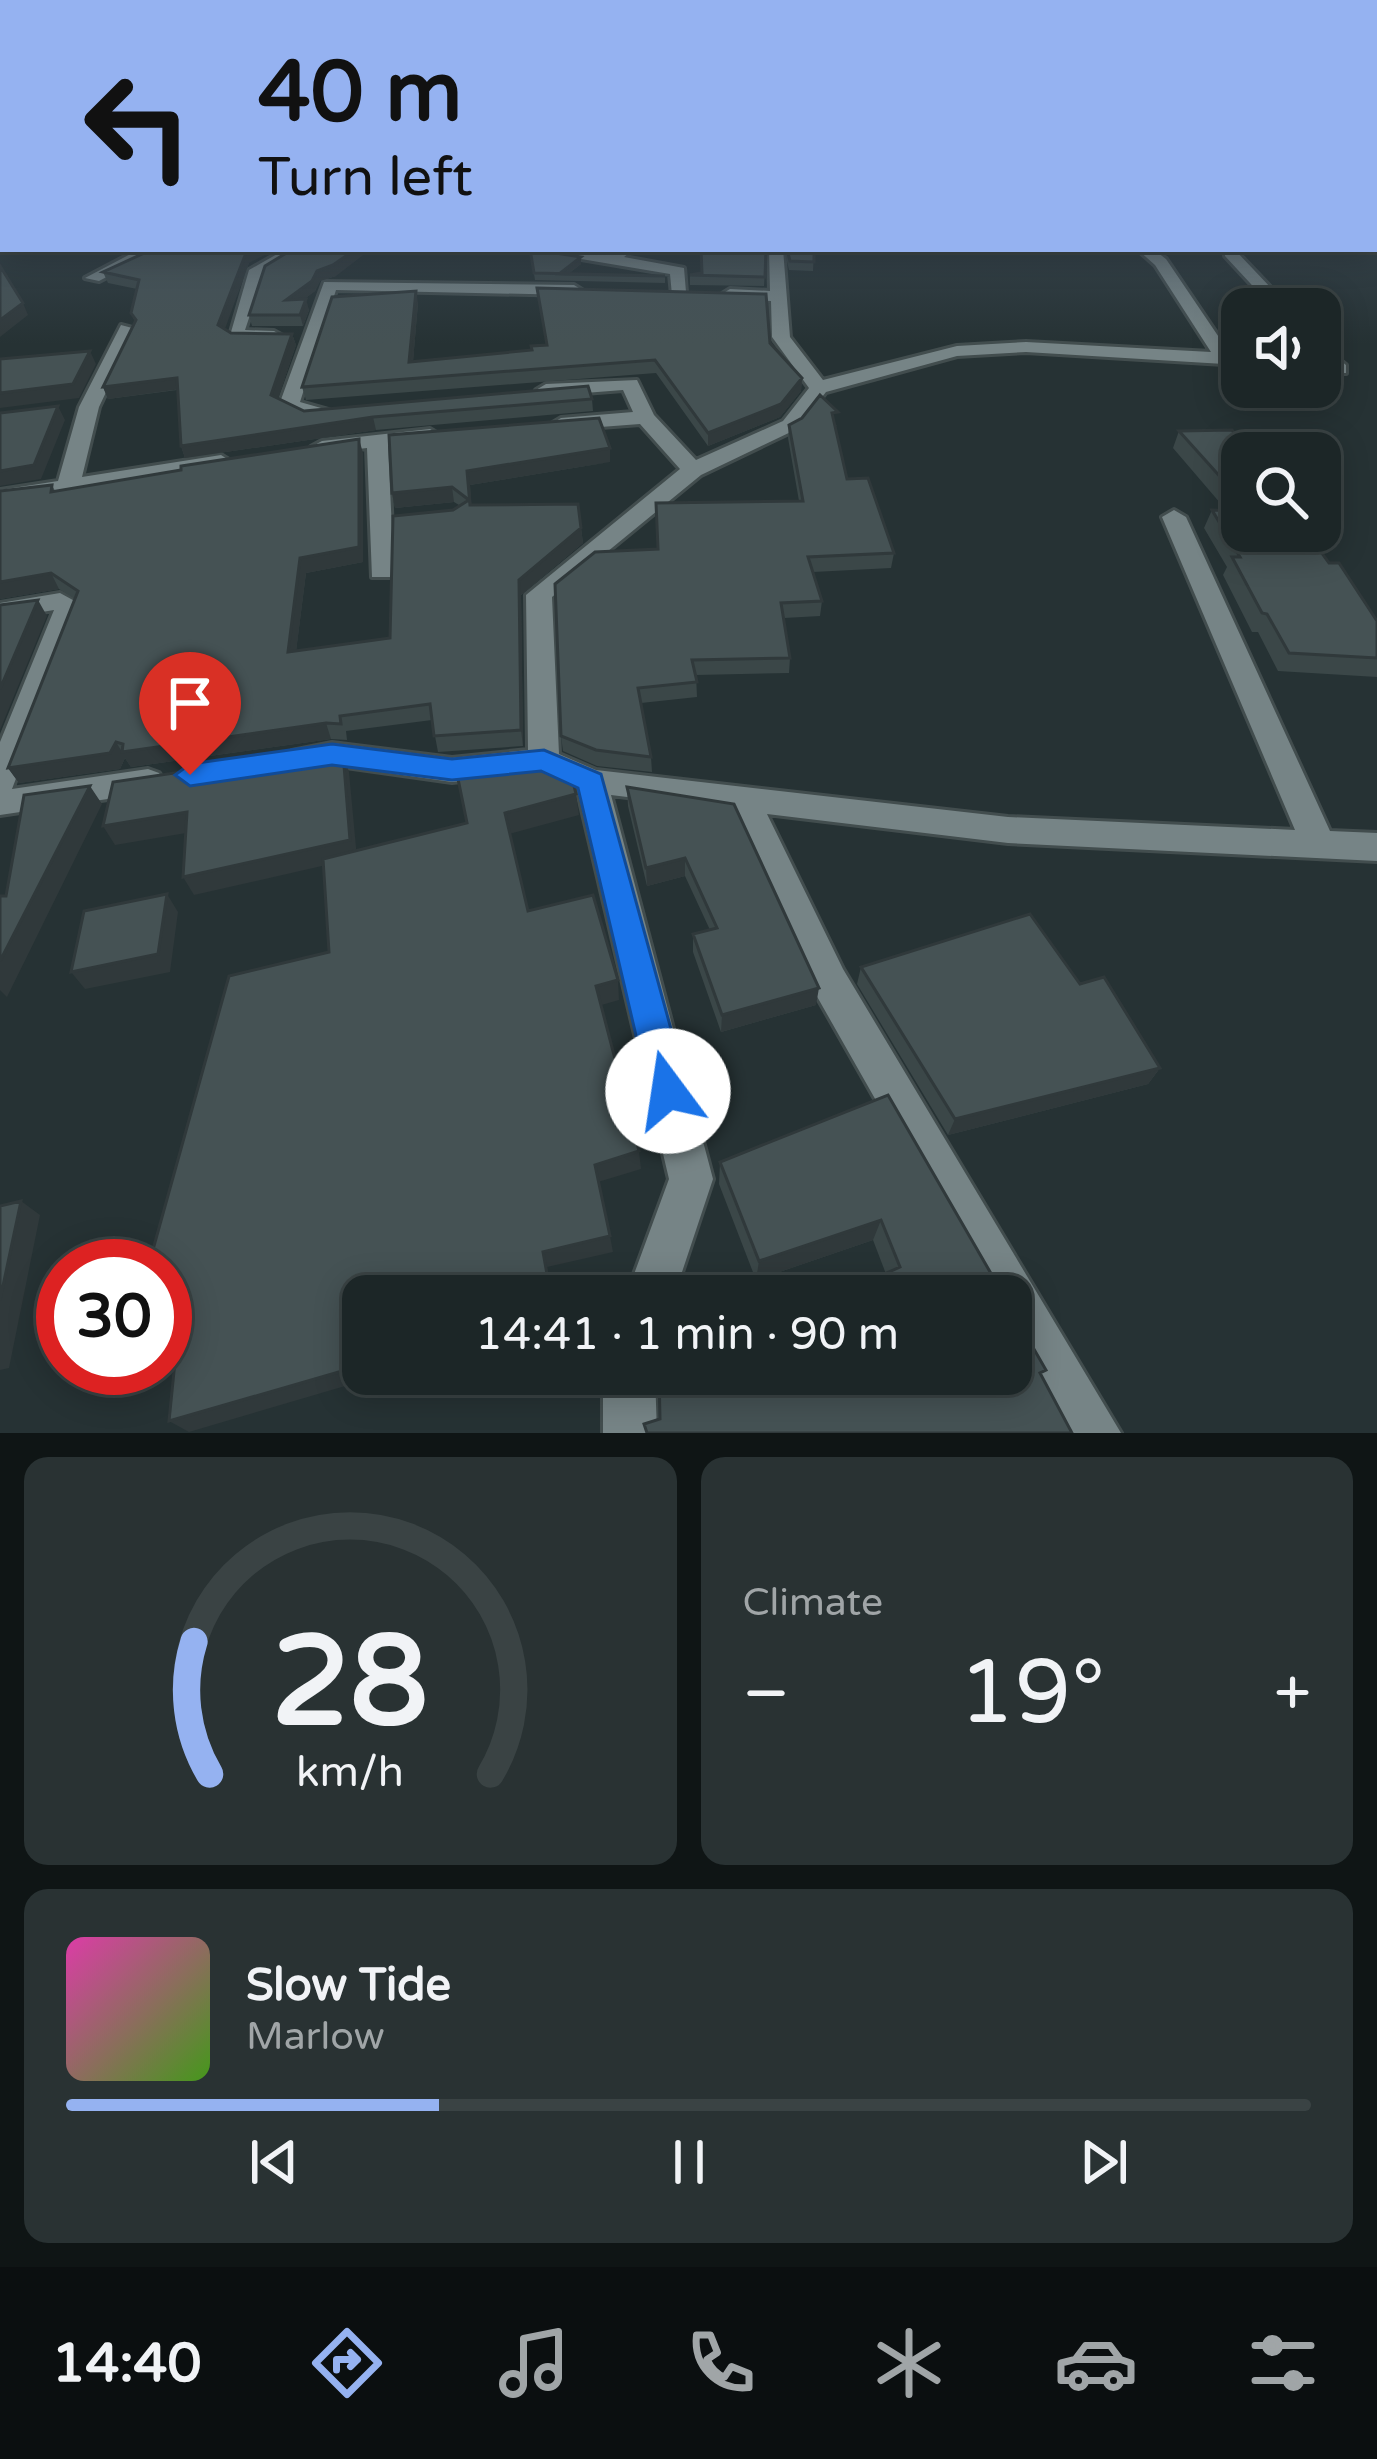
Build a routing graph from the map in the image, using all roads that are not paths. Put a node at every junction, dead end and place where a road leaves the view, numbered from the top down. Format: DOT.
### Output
graph roads {
  1 [pos="146,252"];
  2 [pos="291,252"];
  3 [pos="553,252"];
  4 [pos="622,252"];
  5 [pos="776,252"];
  6 [pos="1148,252"];
  7 [pos="1230,253"];
  8 [pos="610,259"];
  9 [pos="93,278"];
  10 [pos="1262,288"];
  11 [pos="588,290"];
  12 [pos="655,292"];
  13 [pos="698,293"];
  14 [pos="778,296"];
  15 [pos="127,329"];
  16 [pos="316,336"];
  17 [pos="1221,339"];
  18 [pos="1221,358"];
  19 [pos="819,388"];
  20 [pos="535,391"];
  21 [pos="354,409"];
  22 [pos="645,417"];
  23 [pos="533,427"];
  24 [pos="444,434"];
  25 [pos="377,440"];
  26 [pos="306,450"];
  27 [pos="235,460"];
  28 [pos="693,470"];
  29 [pos="69,483"];
  30 [pos="0,497"];
  31 [pos="1174,517"];
  32 [pos="381,572"];
  33 [pos="0,611"];
  34 [pos="544,760"];
  35 [pos="261,765"];
  36 [pos="190,775"];
  37 [pos="0,781"];
  38 [pos="591,781"];
  39 [pos="742,797"];
  40 [pos="0,803"];
  41 [pos="1318,843"];
  42 [pos="1377,847"];
  43 [pos="657,1275"];
  44 [pos="629,1395"];
  45 [pos="630,1433"];
  46 [pos="1094,1433"];
  1 -- 9 [label="street"];
  2 -- 16 [label="street"];
  3 -- 8 [label="street"];
  4 -- 8 [label="street"];
  5 -- 14 [label="street"];
  6 -- 17 [label="street"];
  7 -- 10 [label="street"];
  8 -- 13 [label="street"];
  11 -- 16 [label="street"];
  12 -- 13 [label="street"];
  13 -- 14 [label="street"];
  14 -- 19 [label="street"];
  15 -- 29 [label="street"];
  16 -- 21 [label="street"];
  18 -- 19 [label="street"];
  19 -- 28 [label="street"];
  20 -- 22 [label="street"];
  22 -- 23 [label="street"];
  22 -- 28 [label="street"];
  24 -- 25 [label="street"];
  25 -- 26 [label="street"];
  25 -- 32 [label="street"];
  27 -- 29 [label="street"];
  28 -- 34 [label="street"];
  29 -- 30 [label="street"];
  31 -- 41 [label="street"];
  33 -- 37 [label="street"];
  34 -- 35 [label="street"];
  34 -- 38 [label="street"];
  36 -- 40 [label="street"];
  38 -- 39 [label="street"];
  38 -- 43 [label="street"];
  39 -- 41 [label="street"];
  39 -- 46 [label="street"];
  41 -- 42 [label="street"];
  44 -- 45 [label="street"];
}
